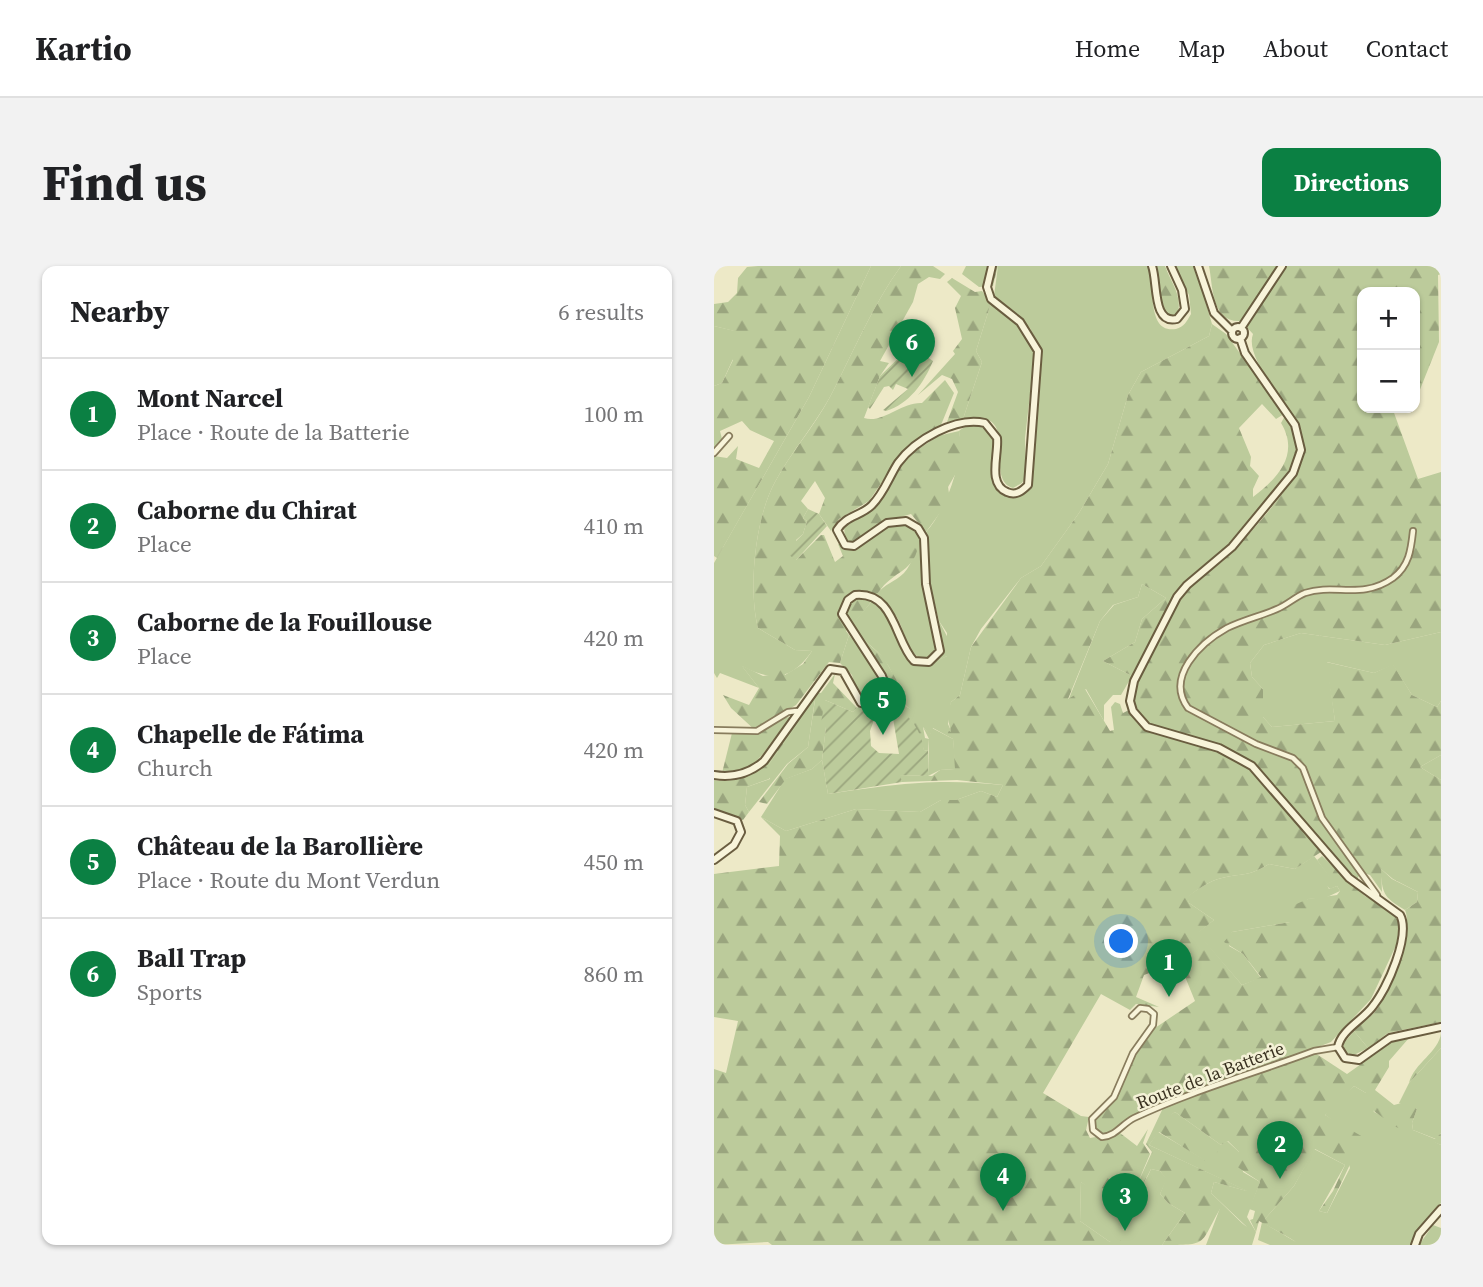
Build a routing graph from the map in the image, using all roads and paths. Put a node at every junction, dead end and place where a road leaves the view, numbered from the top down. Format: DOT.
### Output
graph roads {
  1 [pos="992,266"];
  2 [pos="1152,266"];
  3 [pos="1171,266"];
  4 [pos="1198,266"];
  5 [pos="1282,266"];
  6 [pos="1241,328"];
  7 [pos="1232,331"];
  8 [pos="1240,338"];
  9 [pos="729,436"];
  10 [pos="714,453"];
  11 [pos="1413,531"];
  12 [pos="797,711"];
  13 [pos="714,730"];
  14 [pos="714,775"];
  15 [pos="714,813"];
  16 [pos="714,860"];
  17 [pos="1377,895"];
  18 [pos="1132,1016"];
  19 [pos="1441,1027"];
  20 [pos="1338,1047"];
  21 [pos="1441,1209"];
  22 [pos="1415,1245"];
  1 -- 12 [label="street"];
  2 -- 3 [label="street"];
  4 -- 7 [label="street"];
  5 -- 6 [label="street"];
  6 -- 7 [label="street"];
  6 -- 8 [label="street"];
  7 -- 8 [label="street"];
  8 -- 17 [label="street"];
  9 -- 10 [label="street"];
  11 -- 17 [label="street"];
  12 -- 13 [label="street"];
  12 -- 14 [label="street"];
  15 -- 16 [label="street"];
  17 -- 20 [label="street"];
  18 -- 20 [label="street, Route de la Batterie"];
  19 -- 20 [label="street"];
  21 -- 22 [label="street"];
}
